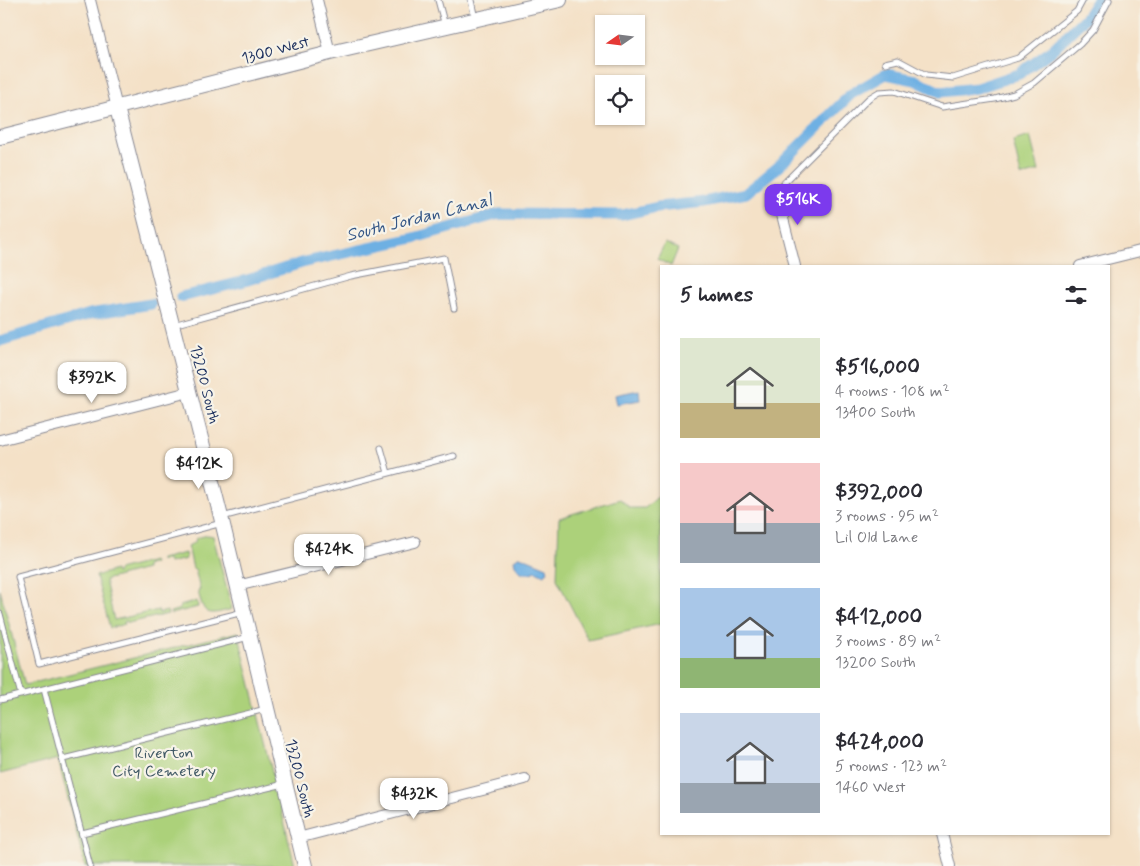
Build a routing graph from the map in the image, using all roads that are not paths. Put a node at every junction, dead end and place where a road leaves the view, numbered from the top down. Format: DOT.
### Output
graph roads {
  1 [pos="90,0"];
  2 [pos="317,0"];
  3 [pos="438,0"];
  4 [pos="471,0"];
  5 [pos="560,0"];
  6 [pos="1083,0"];
  7 [pos="1109,0"];
  8 [pos="476,20"];
  9 [pos="445,27"];
  10 [pos="330,53"];
  11 [pos="885,63"];
  12 [pos="118,108"];
  13 [pos="0,137"];
  14 [pos="776,191"];
  15 [pos="1140,252"];
  16 [pos="796,265"];
  17 [pos="1084,265"];
  18 [pos="454,308"];
  19 [pos="173,326"];
  20 [pos="189,392"];
  21 [pos="0,440"];
  22 [pos="381,448"];
  23 [pos="454,456"];
  24 [pos="388,473"];
  25 [pos="222,520"];
  26 [pos="415,542"];
  27 [pos="237,586"];
  28 [pos="244,612"];
  29 [pos="0,614"];
  30 [pos="250,637"];
  31 [pos="44,689"];
  32 [pos="21,695"];
  33 [pos="0,700"];
  34 [pos="266,709"];
  35 [pos="63,760"];
  36 [pos="525,779"];
  37 [pos="285,784"];
  38 [pos="82,833"];
  39 [pos="942,835"];
  40 [pos="298,838"];
  41 [pos="90,866"];
  42 [pos="305,866"];
  43 [pos="950,866"];
  1 -- 12 [label="street, 13200 South"];
  2 -- 10 [label="street"];
  3 -- 9 [label="lane"];
  4 -- 8 [label="lane"];
  5 -- 8 [label="street, 1300 West"];
  6 -- 11 [label="lane"];
  7 -- 14 [label="lane"];
  8 -- 9 [label="street, 1300 West"];
  9 -- 10 [label="street, 1300 West"];
  10 -- 12 [label="street, 1300 West"];
  12 -- 13 [label="street, 1300 West"];
  12 -- 19 [label="street, 13200 South"];
  14 -- 16 [label="street"];
  15 -- 17 [label="street"];
  18 -- 19 [label="lane"];
  19 -- 20 [label="street, 13200 South"];
  20 -- 21 [label="street"];
  20 -- 25 [label="street, 13200 South"];
  22 -- 24 [label="lane"];
  23 -- 24 [label="lane"];
  24 -- 25 [label="lane"];
  25 -- 27 [label="street, 13200 South"];
  25 -- 28 [label="lane"];
  26 -- 27 [label="street"];
  27 -- 28 [label="street, 13200 South"];
  28 -- 30 [label="street, 13200 South"];
  29 -- 32 [label="lane"];
  30 -- 31 [label="lane"];
  30 -- 34 [label="street, 13200 South"];
  31 -- 32 [label="lane"];
  31 -- 35 [label="lane"];
  32 -- 33 [label="lane"];
  34 -- 35 [label="lane"];
  34 -- 37 [label="street, 13200 South"];
  35 -- 38 [label="lane"];
  36 -- 40 [label="street"];
  37 -- 38 [label="lane"];
  37 -- 40 [label="street, 13200 South"];
  38 -- 41 [label="lane"];
  39 -- 43 [label="street"];
  40 -- 42 [label="street, 13200 South"];
}
